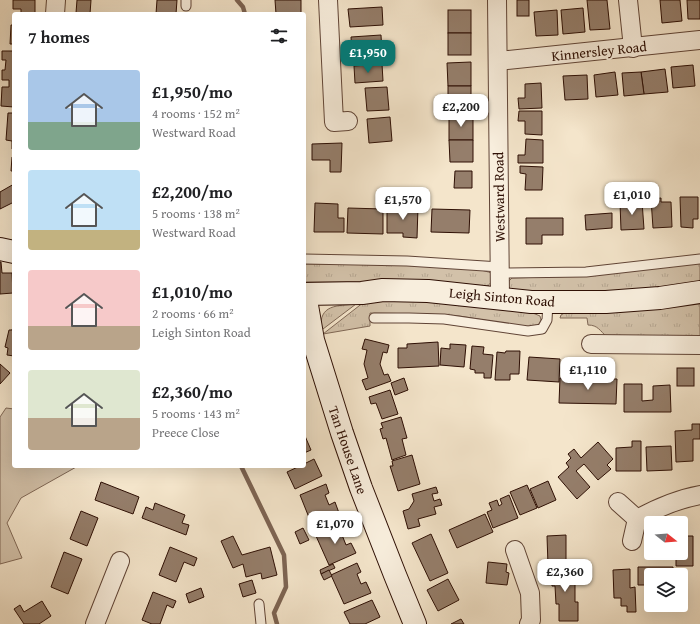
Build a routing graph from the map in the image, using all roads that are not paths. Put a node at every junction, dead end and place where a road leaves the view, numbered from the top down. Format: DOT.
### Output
graph roads {
  1 [pos="56,0"];
  2 [pos="328,0"];
  3 [pos="497,0"];
  4 [pos="628,0"];
  5 [pos="55,12"];
  6 [pos="700,40"];
  7 [pos="633,48"];
  8 [pos="498,61"];
  9 [pos="334,122"];
  10 [pos="0,249"];
  11 [pos="12,252"];
  12 [pos="306,259"];
  13 [pos="700,259"];
  14 [pos="500,270"];
  15 [pos="700,292"];
  16 [pos="306,294"];
  17 [pos="500,298"];
  18 [pos="306,300"];
  19 [pos="548,303"];
  20 [pos="374,318"];
  21 [pos="591,342"];
  22 [pos="700,345"];
  23 [pos="700,495"];
  24 [pos="618,502"];
  25 [pos="637,519"];
  26 [pos="632,541"];
  27 [pos="515,550"];
  28 [pos="120,561"];
  29 [pos="259,604"];
  30 [pos="95,624"];
  31 [pos="261,624"];
  32 [pos="415,624"];
  33 [pos="529,624"];
  1 -- 5 [label="street"];
  2 -- 9 [label="street"];
  3 -- 8 [label="street, Westward Road"];
  4 -- 7 [label="street"];
  6 -- 7 [label="street, Kinnersley Road"];
  7 -- 8 [label="street, Kinnersley Road"];
  8 -- 14 [label="street, Westward Road"];
  10 -- 11 [label="main road"];
  12 -- 14 [label="lane"];
  13 -- 14 [label="lane"];
  14 -- 17 [label="street, Westward Road"];
  15 -- 19 [label="main road, Leigh Sinton Road"];
  16 -- 17 [label="main road, Leigh Sinton Road"];
  17 -- 19 [label="main road, Leigh Sinton Road"];
  18 -- 32 [label="main road, Tan House Lane"];
  19 -- 20 [label="lane"];
  21 -- 22 [label="street"];
  23 -- 25 [label="street"];
  24 -- 25 [label="street"];
  25 -- 26 [label="street"];
  27 -- 33 [label="street"];
  28 -- 30 [label="street"];
  29 -- 31 [label="lane"];
}
